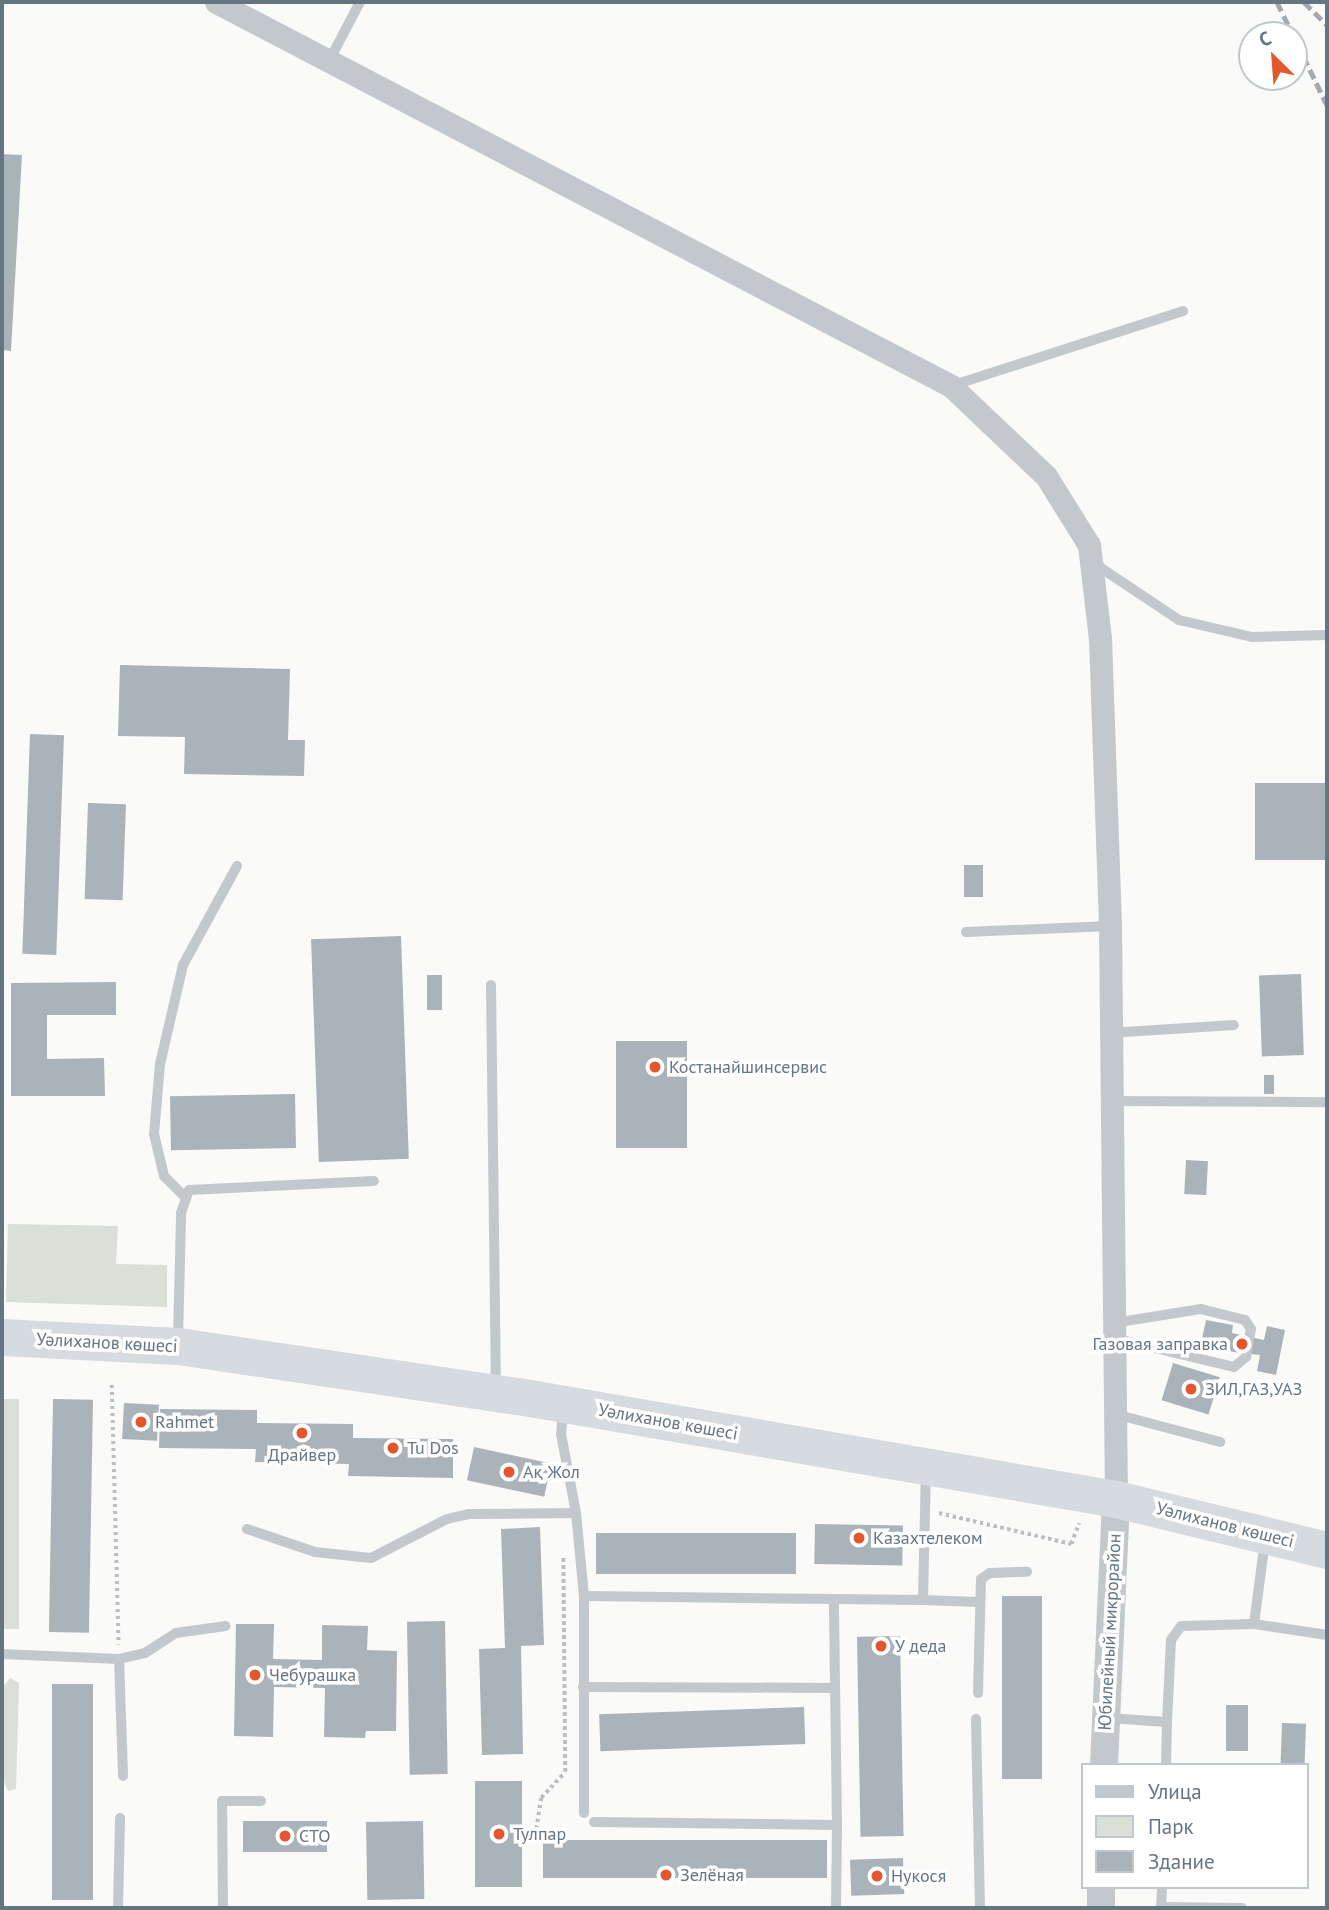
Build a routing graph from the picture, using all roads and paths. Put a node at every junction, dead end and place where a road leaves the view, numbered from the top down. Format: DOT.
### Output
graph roads {
  1 [pos="216,2"];
  2 [pos="360,2"];
  3 [pos="329,61"];
  4 [pos="1183,311"];
  5 [pos="951,386"];
  6 [pos="1089,545"];
  7 [pos="1327,635"];
  8 [pos="237,866"];
  9 [pos="1110,926"];
  10 [pos="966,932"];
  11 [pos="491,985"];
  12 [pos="1234,1025"];
  13 [pos="1109,1033"];
  14 [pos="1110,1101"];
  15 [pos="1327,1102"];
  16 [pos="374,1181"];
  17 [pos="184,1196"];
  18 [pos="1114,1331"];
  19 [pos="2,1337"];
  20 [pos="178,1346"];
  21 [pos="112,1385"];
  22 [pos="496,1393"];
  23 [pos="563,1404"];
  24 [pos="1112,1413"];
  25 [pos="1220,1442"];
  26 [pos="926,1468"];
  27 [pos="1116,1499"];
  28 [pos="923,1510"];
  29 [pos="576,1513"];
  30 [pos="1079,1523"];
  31 [pos="247,1529"];
  32 [pos="1265,1536"];
  33 [pos="1327,1550"];
  34 [pos="563,1551"];
  35 [pos="1027,1573"];
  36 [pos="583,1595"];
  37 [pos="834,1599"];
  38 [pos="923,1600"];
  39 [pos="978,1602"];
  40 [pos="1254,1624"];
  41 [pos="226,1626"];
  42 [pos="1327,1635"];
  43 [pos="2,1654"];
  44 [pos="119,1659"];
  45 [pos="583,1687"];
  46 [pos="835,1688"];
  47 [pos="978,1693"];
  48 [pos="1105,1718"];
  49 [pos="976,1719"];
  50 [pos="1167,1722"];
  51 [pos="1104,1763"];
  52 [pos="1166,1763"];
  53 [pos="122,1776"];
  54 [pos="261,1801"];
  55 [pos="584,1813"];
  56 [pos="120,1818"];
  57 [pos="594,1822"];
  58 [pos="837,1825"];
  59 [pos="534,1843"];
  60 [pos="1101,1889"];
  61 [pos="1162,1889"];
  62 [pos="118,1908"];
  63 [pos="223,1908"];
  64 [pos="836,1908"];
  65 [pos="980,1908"];
  66 [pos="1101,1908"];
  67 [pos="1161,1908"];
  68 [pos="1242,1908"];
  1 -- 3 [label="street"];
  2 -- 3 [label="lane"];
  3 -- 5 [label="street"];
  4 -- 5 [label="lane"];
  5 -- 6 [label="street"];
  6 -- 7 [label="lane"];
  6 -- 9 [label="street"];
  8 -- 17 [label="lane"];
  9 -- 10 [label="lane"];
  9 -- 13 [label="street"];
  11 -- 22 [label="lane"];
  12 -- 13 [label="lane"];
  13 -- 14 [label="street"];
  14 -- 15 [label="lane"];
  14 -- 18 [label="street"];
  16 -- 17 [label="lane"];
  17 -- 20 [label="lane"];
  18 -- 18 [label="lane"];
  18 -- 24 [label="street"];
  19 -- 20 [label="highway, Уәлиханов көшесі"];
  20 -- 22 [label="highway, Уәлиханов көшесі"];
  21 -- 44 [label="path"];
  22 -- 23 [label="highway, Уәлиханов көшесі"];
  23 -- 26 [label="highway, Уәлиханов көшесі"];
  23 -- 29 [label="lane"];
  24 -- 25 [label="lane"];
  24 -- 27 [label="street"];
  26 -- 27 [label="highway, Уәлиханов көшесі"];
  26 -- 28 [label="lane"];
  27 -- 32 [label="highway, Уәлиханов көшесі"];
  27 -- 48 [label="street, Юбилейный микрорайон"];
  28 -- 30 [label="path"];
  28 -- 38 [label="lane"];
  29 -- 31 [label="lane"];
  29 -- 36 [label="lane"];
  32 -- 33 [label="highway, Уәлиханов көшесі"];
  32 -- 40 [label="lane"];
  34 -- 59 [label="path"];
  35 -- 39 [label="lane"];
  36 -- 37 [label="lane"];
  36 -- 45 [label="lane"];
  37 -- 38 [label="lane"];
  37 -- 46 [label="lane"];
  38 -- 39 [label="lane"];
  39 -- 47 [label="lane"];
  40 -- 42 [label="lane"];
  40 -- 50 [label="lane"];
  41 -- 44 [label="lane"];
  43 -- 44 [label="lane"];
  44 -- 53 [label="lane"];
  45 -- 46 [label="lane"];
  45 -- 55 [label="lane"];
  46 -- 58 [label="lane"];
  48 -- 50 [label="lane"];
  48 -- 51 [label="street, Юбилейный микрорайон"];
  49 -- 65 [label="lane"];
  50 -- 52 [label="lane"];
  54 -- 63 [label="lane"];
  56 -- 62 [label="lane"];
  57 -- 58 [label="lane"];
  58 -- 64 [label="lane"];
  60 -- 66 [label="street"];
  61 -- 67 [label="lane"];
  67 -- 68 [label="lane"];
}
